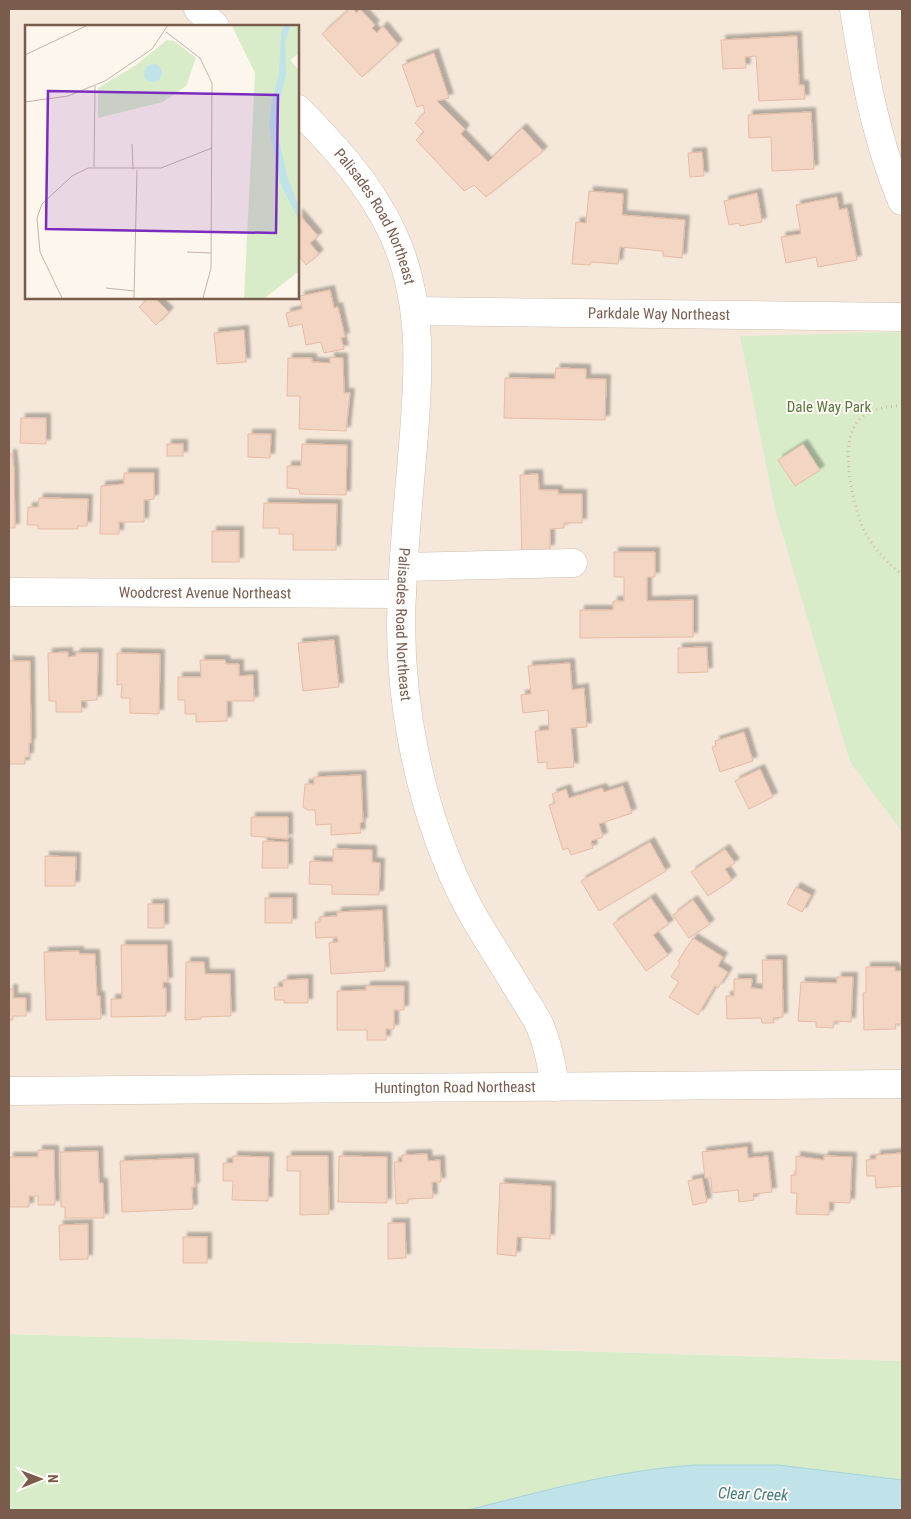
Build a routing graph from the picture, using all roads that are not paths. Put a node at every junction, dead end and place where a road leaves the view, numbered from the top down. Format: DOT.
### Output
graph roads {
  1 [pos="198,9"];
  2 [pos="854,9"];
  3 [pos="214,25"];
  4 [pos="299,110"];
  5 [pos="902,200"];
  6 [pos="416,311"];
  7 [pos="902,317"];
  8 [pos="573,563"];
  9 [pos="404,567"];
  10 [pos="9,592"];
  11 [pos="402,594"];
  12 [pos="902,1084"];
  13 [pos="555,1087"];
  14 [pos="9,1091"];
  1 -- 3 [label="street"];
  2 -- 5 [label="street"];
  4 -- 6 [label="street, Palisades Road Northeast"];
  6 -- 7 [label="street, Parkdale Way Northeast"];
  6 -- 9 [label="street, Palisades Road Northeast"];
  8 -- 9 [label="street"];
  9 -- 11 [label="street, Palisades Road Northeast"];
  10 -- 11 [label="street, Woodcrest Avenue Northeast"];
  11 -- 13 [label="street, Palisades Road Northeast"];
  12 -- 13 [label="street, Huntington Road Northeast"];
  13 -- 14 [label="street, Huntington Road Northeast"];
}
